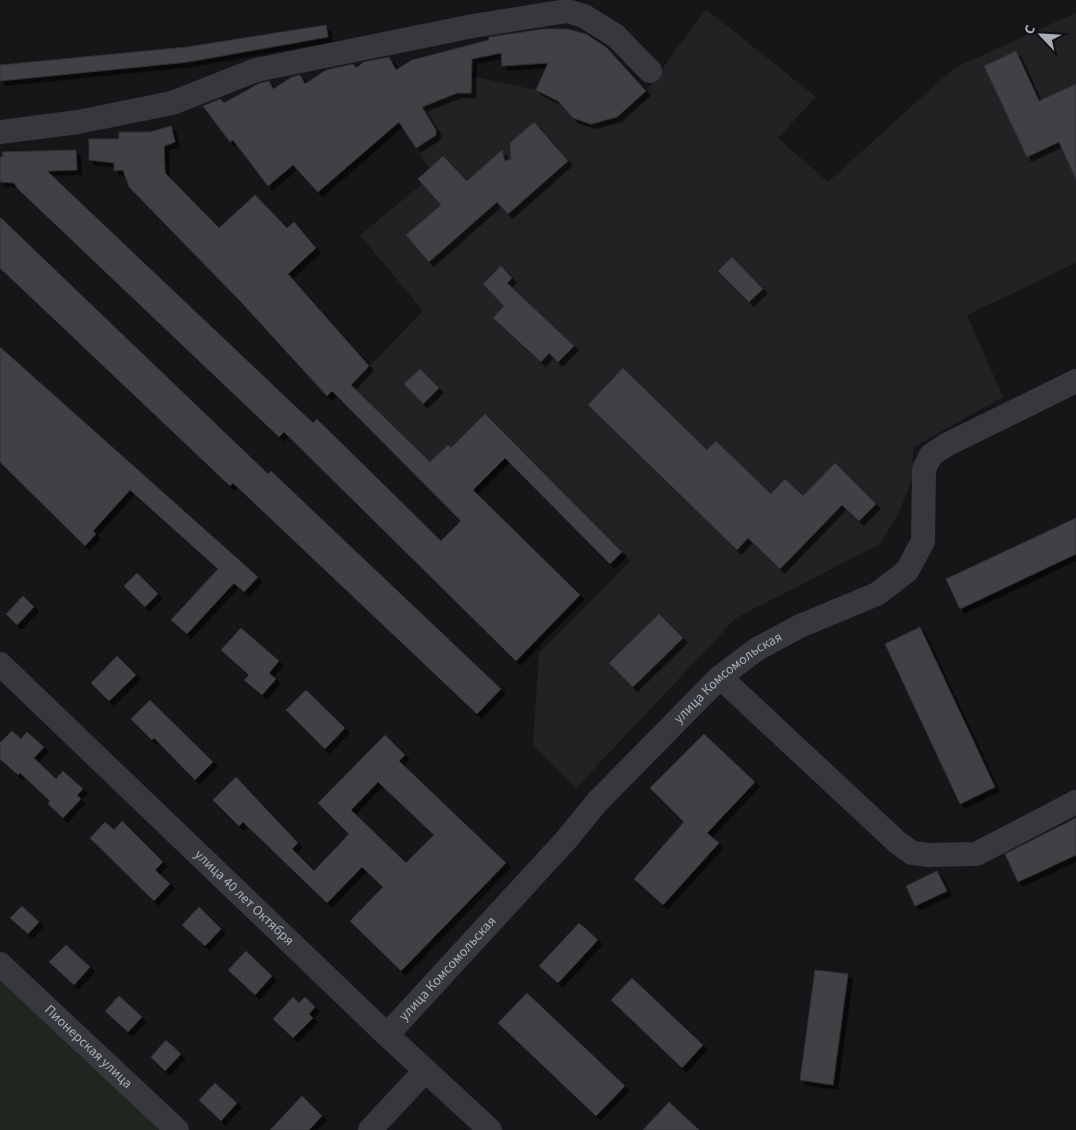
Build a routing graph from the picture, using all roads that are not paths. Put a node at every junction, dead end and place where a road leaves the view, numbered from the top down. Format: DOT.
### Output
graph roads {
  1 [pos="650,71"];
  2 [pos="0,132"];
  3 [pos="1076,381"];
  4 [pos="0,664"];
  5 [pos="720,677"];
  6 [pos="1076,802"];
  7 [pos="0,964"];
  8 [pos="387,1035"];
  9 [pos="426,1072"];
  10 [pos="177,1130"];
  11 [pos="370,1130"];
  12 [pos="490,1130"];
  1 -- 2 [label="street"];
  3 -- 5 [label="street, улица Комсомольская"];
  4 -- 8 [label="street, улица 40 лет Октября"];
  5 -- 6 [label="street"];
  5 -- 8 [label="street, улица Комсомольская"];
  7 -- 10 [label="street, Пионерская улица"];
  8 -- 9 [label="street, улица 40 лет Октября"];
  9 -- 11 [label="street"];
  9 -- 12 [label="street, улица 40 лет Октября"];
}
